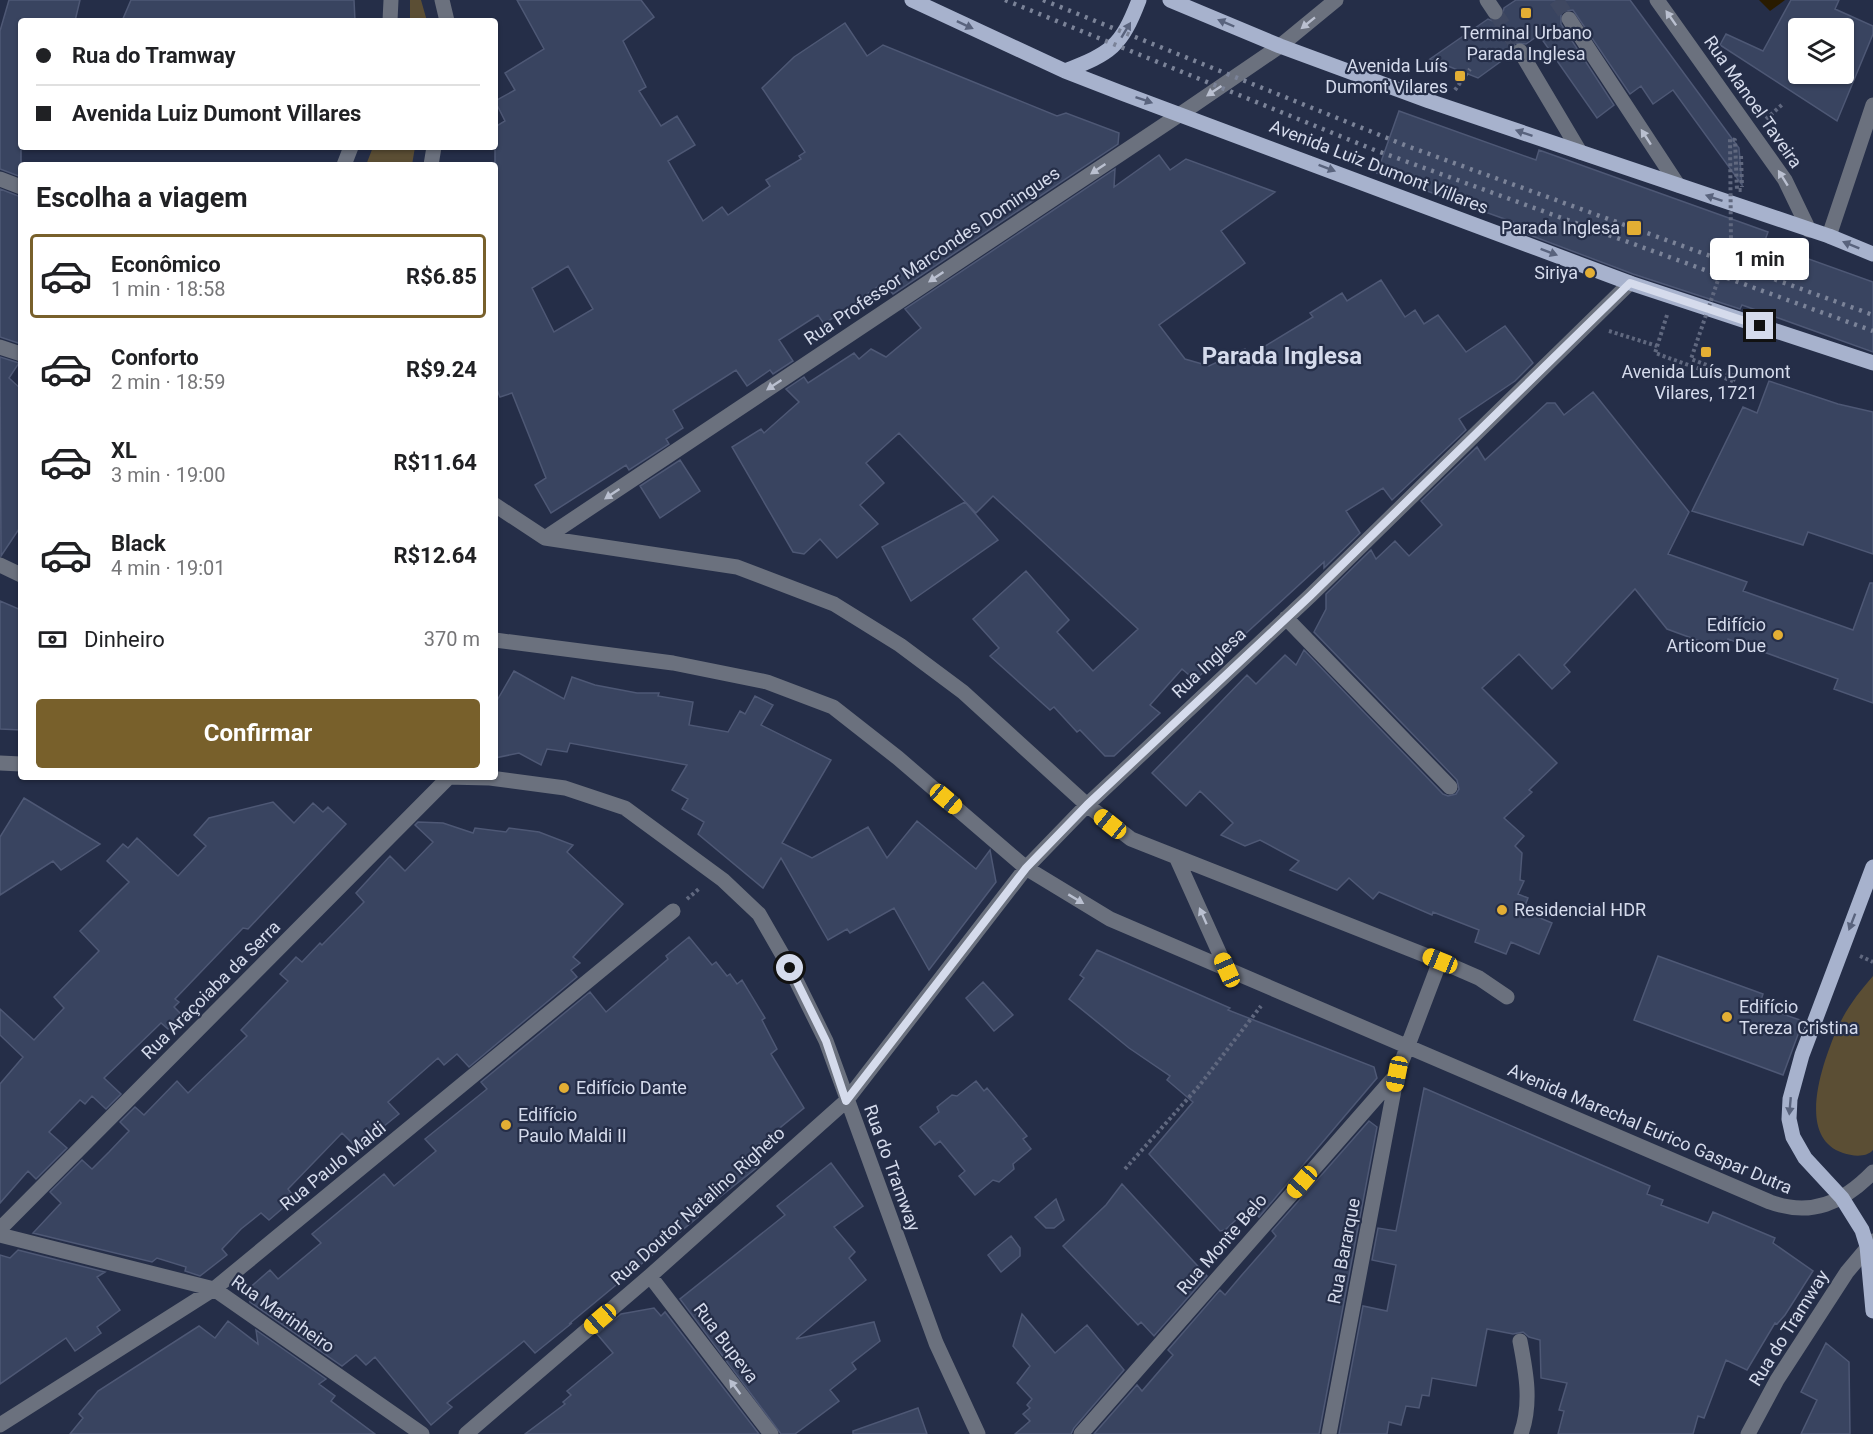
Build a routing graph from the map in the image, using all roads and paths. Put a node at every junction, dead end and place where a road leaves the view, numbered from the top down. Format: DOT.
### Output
graph roads {
  1 [pos="391,0"];
  2 [pos="442,0"];
  3 [pos="912,0"];
  4 [pos="1139,0"];
  5 [pos="1170,0"];
  6 [pos="1336,0"];
  7 [pos="1658,0"];
  8 [pos="390,18"];
  9 [pos="446,18"];
  10 [pos="1569,19"];
  11 [pos="1280,46"];
  12 [pos="1520,51"];
  13 [pos="1065,71"];
  14 [pos="1873,105"];
  15 [pos="1182,113"];
  16 [pos="1741,138"];
  17 [pos="1580,152"];
  18 [pos="0,179"];
  19 [pos="1678,185"];
  20 [pos="18,186"];
  21 [pos="1809,230"];
  22 [pos="1829,236"];
  23 [pos="1873,254"];
  24 [pos="1630,283"];
  25 [pos="1672,298"];
  26 [pos="1588,324"];
  27 [pos="1657,346"];
  28 [pos="0,347"];
  29 [pos="18,353"];
  30 [pos="1873,363"];
  31 [pos="498,511"];
  32 [pos="545,538"];
  33 [pos="0,565"];
  34 [pos="18,574"];
  35 [pos="1286,618"];
  36 [pos="498,640"];
  37 [pos="0,763"];
  38 [pos="18,764"];
  39 [pos="498,779"];
  40 [pos="444,780"];
  41 [pos="1450,787"];
  42 [pos="1087,805"];
  43 [pos="1177,859"];
  44 [pos="1873,867"];
  45 [pos="1026,868"];
  46 [pos="715,874"];
  47 [pos="673,911"];
  48 [pos="1440,961"];
  49 [pos="1227,970"];
  50 [pos="1274,990"];
  51 [pos="1507,997"];
  52 [pos="1408,1048"];
  53 [pos="1397,1074"];
  54 [pos="846,1101"];
  55 [pos="1125,1169"];
  56 [pos="1873,1172"];
  57 [pos="1842,1198"];
  58 [pos="0,1229"];
  59 [pos="0,1236"];
  60 [pos="1870,1244"];
  61 [pos="650,1276"];
  62 [pos="214,1289"];
  63 [pos="1873,1311"];
  64 [pos="1520,1341"];
  65 [pos="0,1425"];
  66 [pos="422,1434"];
  67 [pos="466,1434"];
  68 [pos="771,1434"];
  69 [pos="978,1434"];
  70 [pos="1081,1434"];
  71 [pos="1329,1434"];
  72 [pos="1521,1434"];
  73 [pos="1748,1434"];
  1 -- 8 [label="street"];
  2 -- 9 [label="street"];
  3 -- 13 [label="main road, Avenida Luiz Dumont Villares, one-way"];
  13 -- 4 [label="main road, one-way"];
  11 -- 5 [label="main road, one-way"];
  6 -- 11 [label="street, Rua Professor Marcondes Domingues, one-way"];
  21 -- 7 [label="street, Rua Manoel Taveira, one-way"];
  19 -- 10 [label="street, one-way"];
  11 -- 15 [label="street, Rua Professor Marcondes Domingues, one-way"];
  17 -- 11 [label="main road, one-way"];
  12 -- 17 [label="street"];
  13 -- 15 [label="main road, Avenida Luiz Dumont Villares, one-way"];
  14 -- 22 [label="street"];
  15 -- 24 [label="main road, Avenida Luiz Dumont Villares, one-way"];
  15 -- 32 [label="street, Rua Professor Marcondes Domingues, one-way"];
  16 -- 27 [label="path, bridge"];
  17 -- 19 [label="main road"];
  18 -- 20 [label="street"];
  21 -- 19 [label="main road, one-way"];
  21 -- 22 [label="main road"];
  23 -- 22 [label="main road, one-way"];
  24 -- 25 [label="main road, Avenida Luiz Dumont Villares"];
  24 -- 26 [label="street, Rua Inglesa"];
  25 -- 27 [label="path"];
  25 -- 30 [label="main road, Avenida Luiz Dumont Villares"];
  26 -- 27 [label="path"];
  26 -- 35 [label="street, Rua Inglesa"];
  28 -- 29 [label="street"];
  31 -- 32 [label="street"];
  32 -- 42 [label="street"];
  33 -- 34 [label="street"];
  35 -- 41 [label="street"];
  35 -- 42 [label="street, Rua Inglesa"];
  36 -- 45 [label="street, Avenida Marechal Eurico Gaspar Dutra"];
  37 -- 38 [label="street"];
  39 -- 46 [label="street, Rua do Tramway"];
  40 -- 58 [label="street, Rua Araçoiaba da Serra"];
  42 -- 43 [label="street"];
  42 -- 45 [label="street, Rua Inglesa"];
  43 -- 48 [label="street"];
  49 -- 43 [label="street, one-way"];
  44 -- 57 [label="main road, one-way"];
  45 -- 49 [label="street, Avenida Marechal Eurico Gaspar Dutra, one-way"];
  45 -- 54 [label="street, Rua Inglesa"];
  46 -- 47 [label="path"];
  46 -- 54 [label="street, Rua do Tramway"];
  47 -- 62 [label="street, Rua Paulo Maldi"];
  48 -- 51 [label="street"];
  48 -- 52 [label="street"];
  49 -- 50 [label="street, Avenida Marechal Eurico Gaspar Dutra"];
  50 -- 52 [label="street, Avenida Marechal Eurico Gaspar Dutra"];
  50 -- 55 [label="path"];
  52 -- 53 [label="street, Rua Monte Belo"];
  52 -- 57 [label="street, Avenida Marechal Eurico Gaspar Dutra"];
  53 -- 70 [label="street, Rua Monte Belo"];
  53 -- 71 [label="street, Rua Bararque"];
  54 -- 61 [label="street, Rua Doutor Natalino Righeto"];
  54 -- 69 [label="street, Rua do Tramway"];
  56 -- 57 [label="street, Avenida Marechal Eurico Gaspar Dutra"];
  57 -- 60 [label="main road"];
  59 -- 62 [label="street, Rua Marinheiro"];
  60 -- 63 [label="main road"];
  60 -- 73 [label="street, Rua do Tramway"];
  61 -- 67 [label="street, Rua Doutor Natalino Righeto"];
  68 -- 61 [label="street, Rua Bupeva, one-way"];
  62 -- 65 [label="street, Rua Paulo Maldi"];
  62 -- 66 [label="street, Rua Marinheiro"];
  64 -- 72 [label="street"];
}
